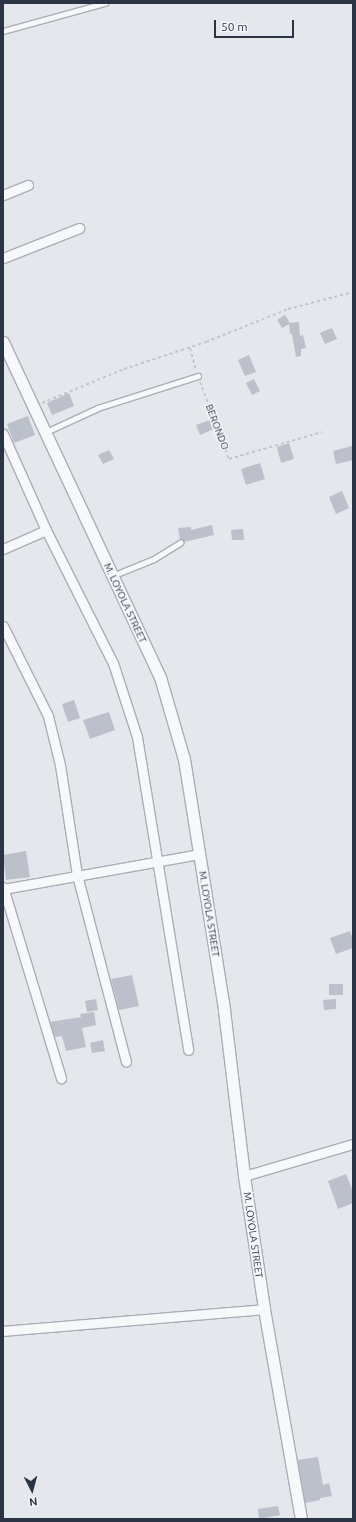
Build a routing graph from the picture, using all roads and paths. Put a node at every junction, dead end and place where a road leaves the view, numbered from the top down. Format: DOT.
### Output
graph roads {
  1 [pos="105,3"];
  2 [pos="3,31"];
  3 [pos="28,185"];
  4 [pos="3,195"];
  5 [pos="79,228"];
  6 [pos="3,258"];
  7 [pos="353,292"];
  8 [pos="3,342"];
  9 [pos="190,348"];
  10 [pos="198,376"];
  11 [pos="33,406"];
  12 [pos="322,432"];
  13 [pos="45,433"];
  14 [pos="3,434"];
  15 [pos="46,530"];
  16 [pos="180,544"];
  17 [pos="3,549"];
  18 [pos="112,576"];
  19 [pos="3,626"];
  20 [pos="192,855"];
  21 [pos="158,861"];
  22 [pos="77,875"];
  23 [pos="3,888"];
  24 [pos="188,1050"];
  25 [pos="126,1062"];
  26 [pos="60,1078"];
  27 [pos="353,1144"];
  28 [pos="244,1176"];
  29 [pos="264,1309"];
  30 [pos="3,1331"];
  31 [pos="301,1519"];
  1 -- 2 [label="lane"];
  3 -- 4 [label="street"];
  5 -- 6 [label="street"];
  7 -- 9 [label="path"];
  8 -- 11 [label="street, M. LOYOLA STREET"];
  9 -- 10 [label="path, BERONDO"];
  9 -- 11 [label="path"];
  10 -- 12 [label="path, BERONDO"];
  10 -- 13 [label="lane"];
  11 -- 13 [label="street, M. LOYOLA STREET"];
  13 -- 18 [label="street, M. LOYOLA STREET"];
  14 -- 15 [label="street"];
  15 -- 17 [label="street"];
  15 -- 21 [label="street"];
  16 -- 18 [label="lane"];
  18 -- 28 [label="street, M. LOYOLA STREET"];
  19 -- 22 [label="street"];
  20 -- 21 [label="street"];
  21 -- 22 [label="street"];
  21 -- 24 [label="street"];
  22 -- 23 [label="street"];
  22 -- 25 [label="street"];
  23 -- 26 [label="street"];
  27 -- 28 [label="street"];
  28 -- 29 [label="street, M. LOYOLA STREET"];
  29 -- 30 [label="street"];
  29 -- 31 [label="street, M. LOYOLA STREET"];
}
